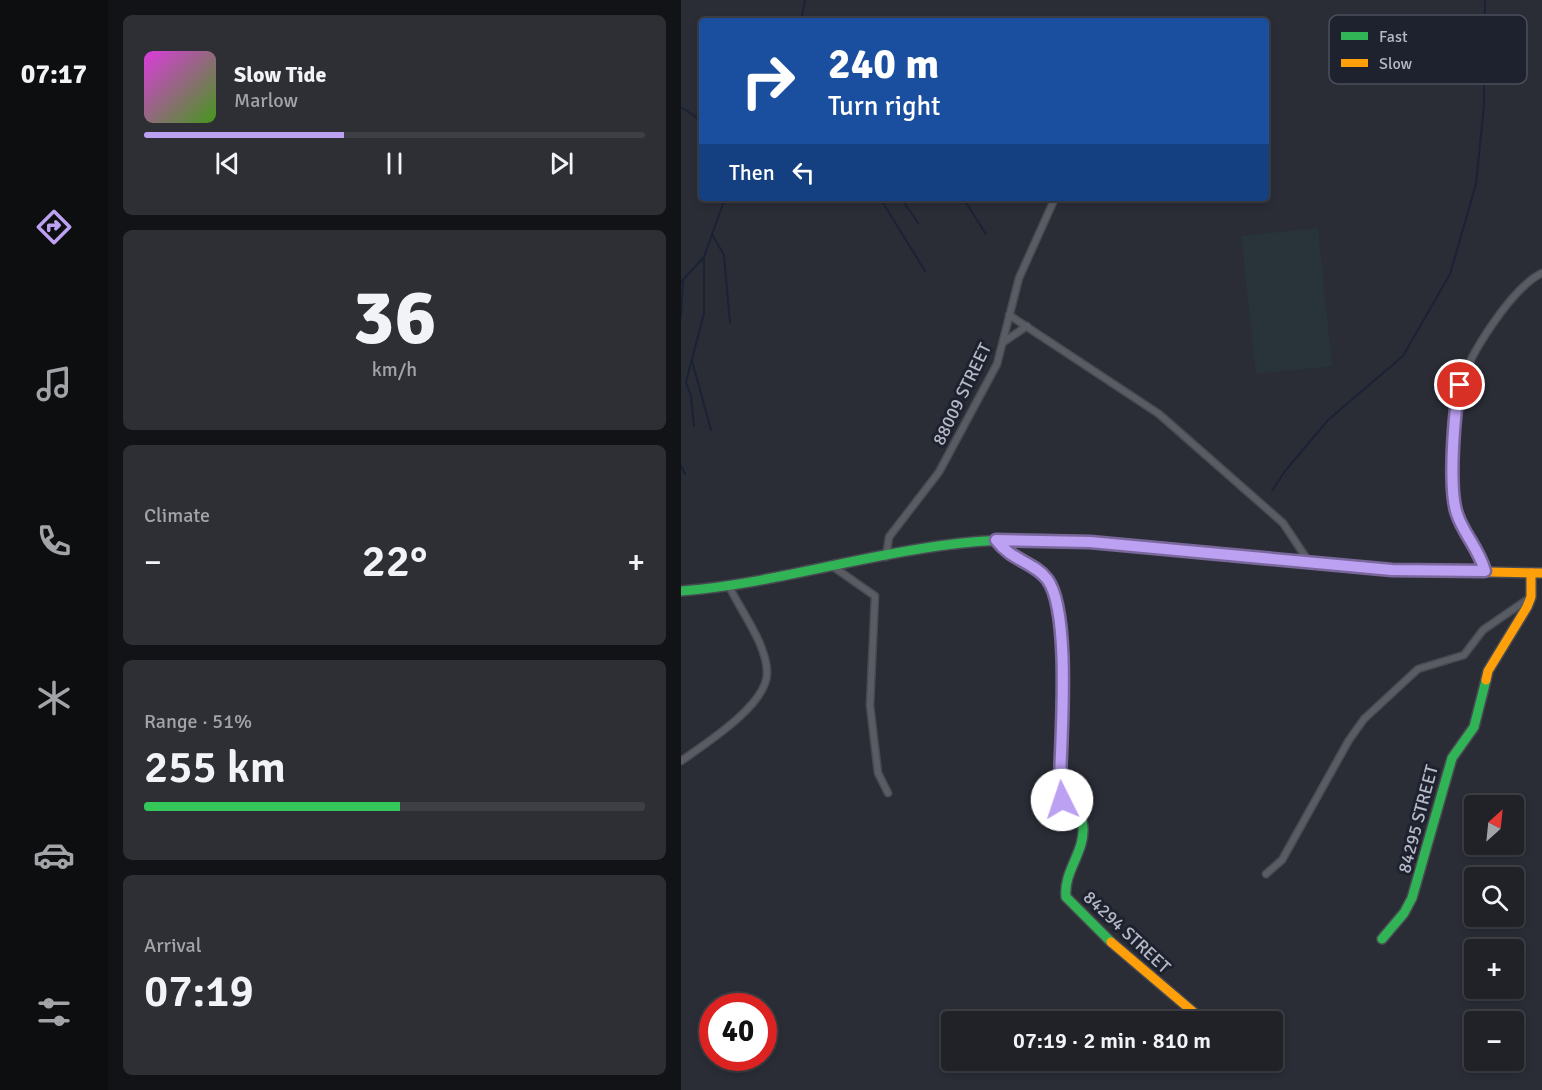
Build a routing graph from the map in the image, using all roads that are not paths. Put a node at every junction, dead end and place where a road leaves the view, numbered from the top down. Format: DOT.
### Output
graph roads {
  1 [pos="1054,201"];
  2 [pos="1542,273"];
  3 [pos="1009,315"];
  4 [pos="1027,326"];
  5 [pos="1004,341"];
  6 [pos="996,540"];
  7 [pos="887,557"];
  8 [pos="1309,562"];
  9 [pos="835,568"];
  10 [pos="1485,571"];
  11 [pos="1531,573"];
  12 [pos="1542,573"];
  13 [pos="730,588"];
  14 [pos="681,591"];
  15 [pos="1531,597"];
  16 [pos="681,761"];
  17 [pos="888,793"];
  18 [pos="1266,874"];
  19 [pos="1382,939"];
  20 [pos="1192,1011"];
  1 -- 3 [label="street, 88009 STREET"];
  2 -- 10 [label="street"];
  3 -- 4 [label="street"];
  3 -- 5 [label="street, 88009 STREET"];
  4 -- 5 [label="street"];
  4 -- 8 [label="street"];
  5 -- 7 [label="street, 88009 STREET"];
  6 -- 7 [label="street"];
  6 -- 8 [label="street"];
  6 -- 20 [label="street, 84294 STREET"];
  7 -- 9 [label="street"];
  8 -- 10 [label="street"];
  9 -- 13 [label="street"];
  9 -- 17 [label="street"];
  10 -- 11 [label="street"];
  11 -- 12 [label="street"];
  11 -- 15 [label="street"];
  13 -- 14 [label="street"];
  13 -- 16 [label="street"];
  15 -- 18 [label="street"];
  15 -- 19 [label="street, 84295 STREET"];
}
